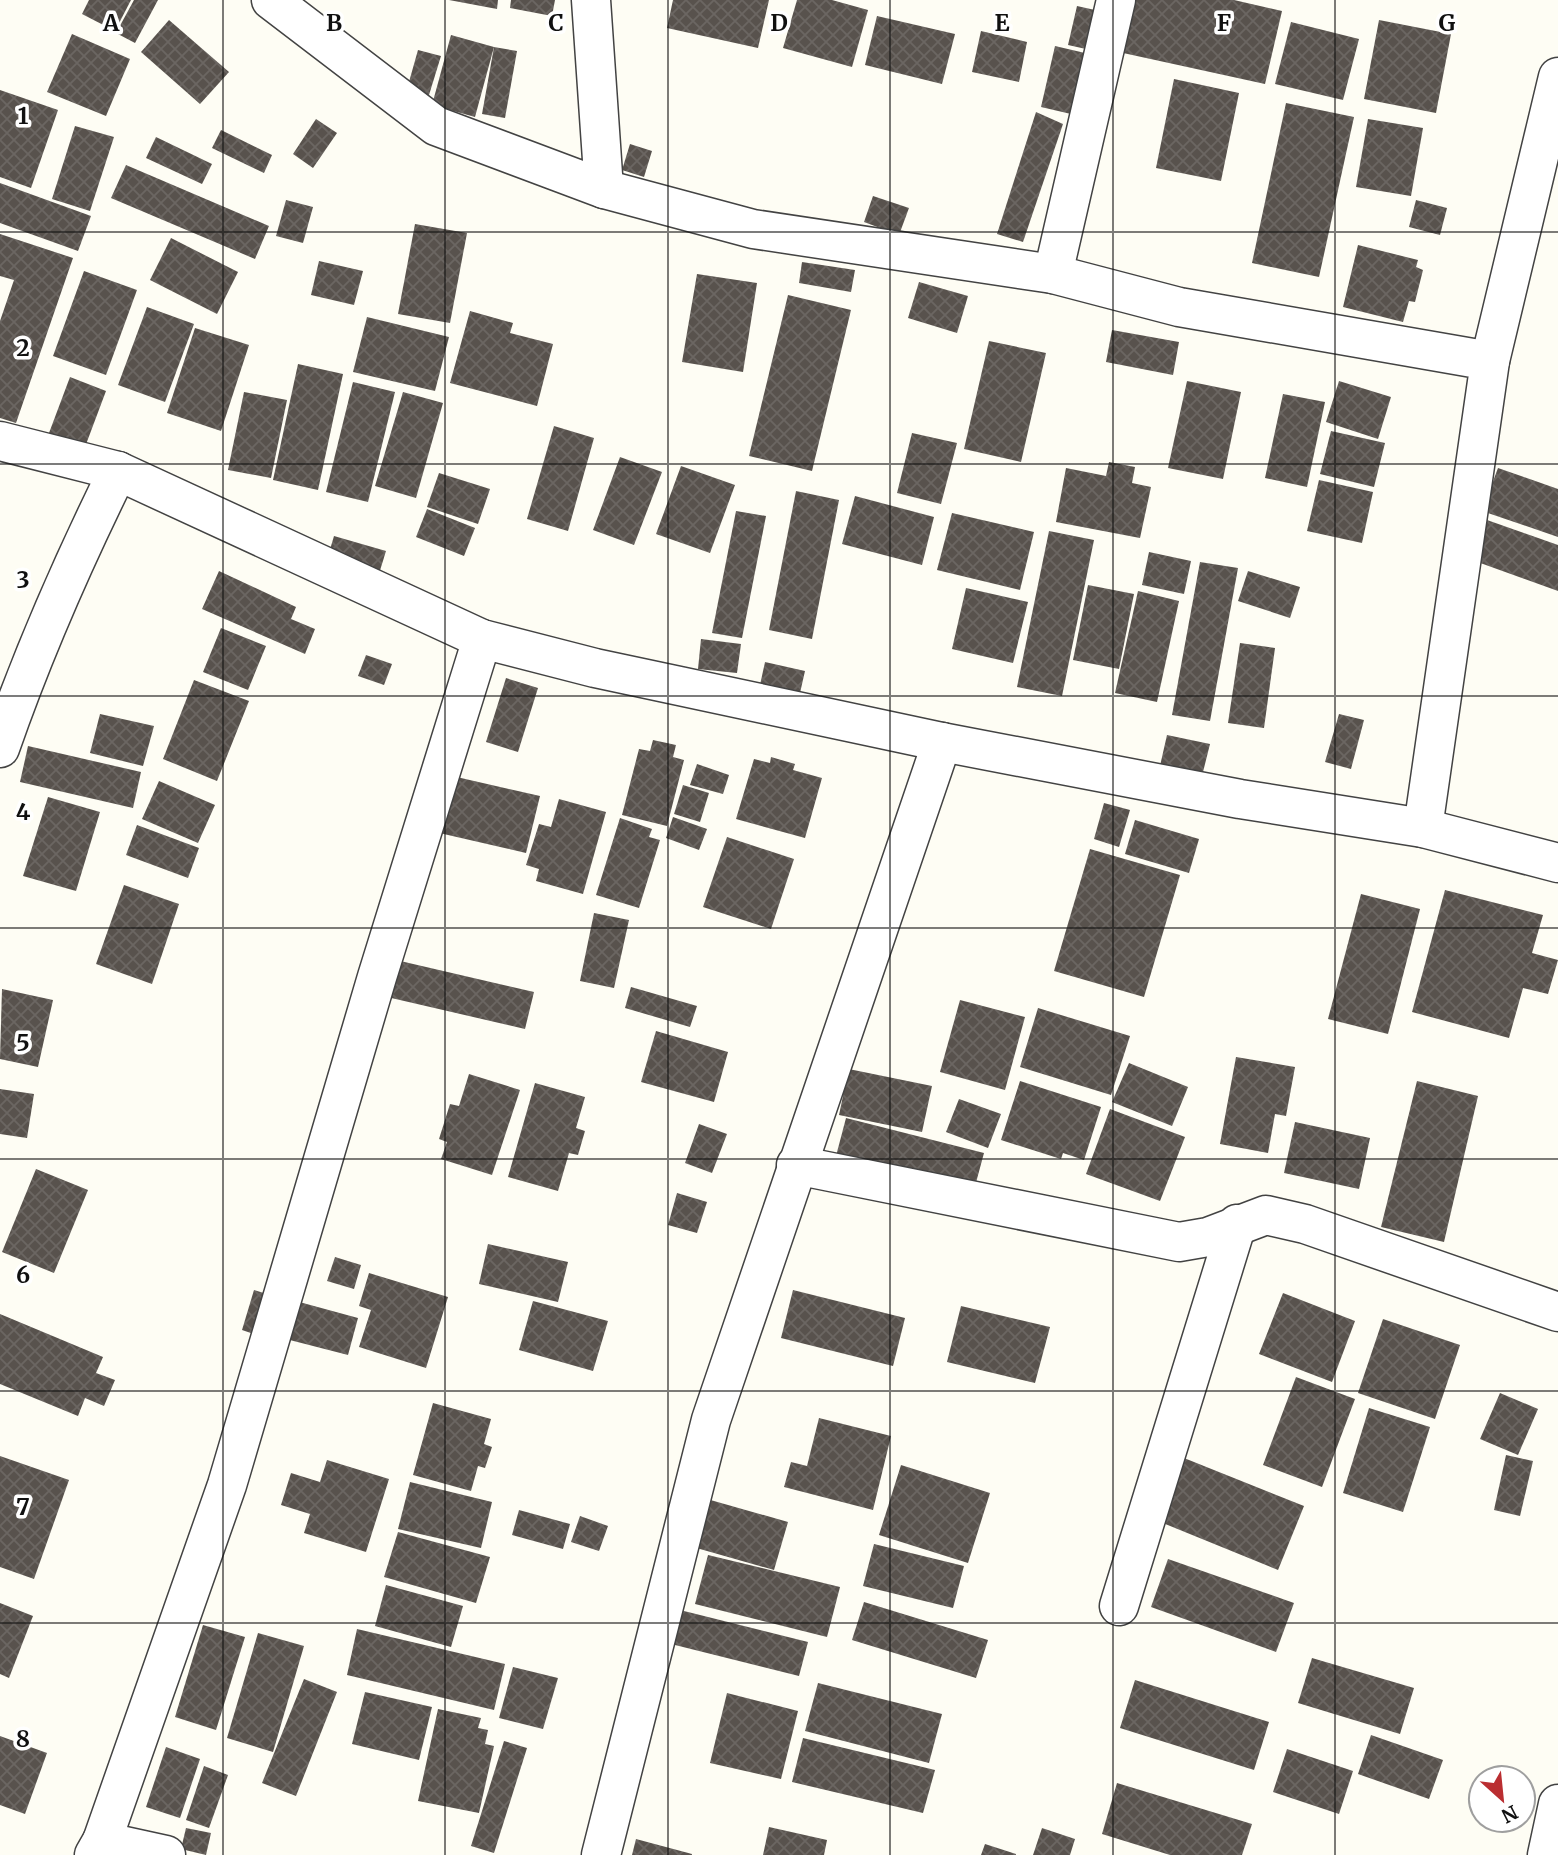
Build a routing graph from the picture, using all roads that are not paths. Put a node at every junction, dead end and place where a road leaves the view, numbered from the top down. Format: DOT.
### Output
graph roads {
  1 [pos="271,0"];
  2 [pos="591,0"];
  3 [pos="1116,0"];
  4 [pos="1558,77"];
  5 [pos="604,189"];
  6 [pos="1053,274"];
  7 [pos="1490,361"];
  8 [pos="0,441"];
  9 [pos="118,471"];
  10 [pos="482,639"];
  11 [pos="942,742"];
  12 [pos="0,748"];
  13 [pos="1423,828"];
  14 [pos="1558,863"];
  15 [pos="796,1165"];
  16 [pos="1237,1224"];
  17 [pos="1558,1312"];
  18 [pos="1119,1606"];
  19 [pos="1558,1804"];
  20 [pos="98,1848"];
  21 [pos="166,1855"];
  22 [pos="601,1855"];
  23 [pos="1547,1855"];
  1 -- 5 [label="street"];
  2 -- 5 [label="street"];
  3 -- 6 [label="street"];
  4 -- 7 [label="street"];
  5 -- 6 [label="street"];
  6 -- 7 [label="street"];
  7 -- 13 [label="street"];
  8 -- 9 [label="street"];
  9 -- 10 [label="street"];
  9 -- 12 [label="street"];
  10 -- 11 [label="street"];
  10 -- 20 [label="street"];
  11 -- 13 [label="street"];
  11 -- 15 [label="street"];
  13 -- 14 [label="street"];
  15 -- 16 [label="street"];
  15 -- 22 [label="street"];
  16 -- 17 [label="street"];
  16 -- 18 [label="street"];
  19 -- 23 [label="street"];
  20 -- 21 [label="street"];
}
